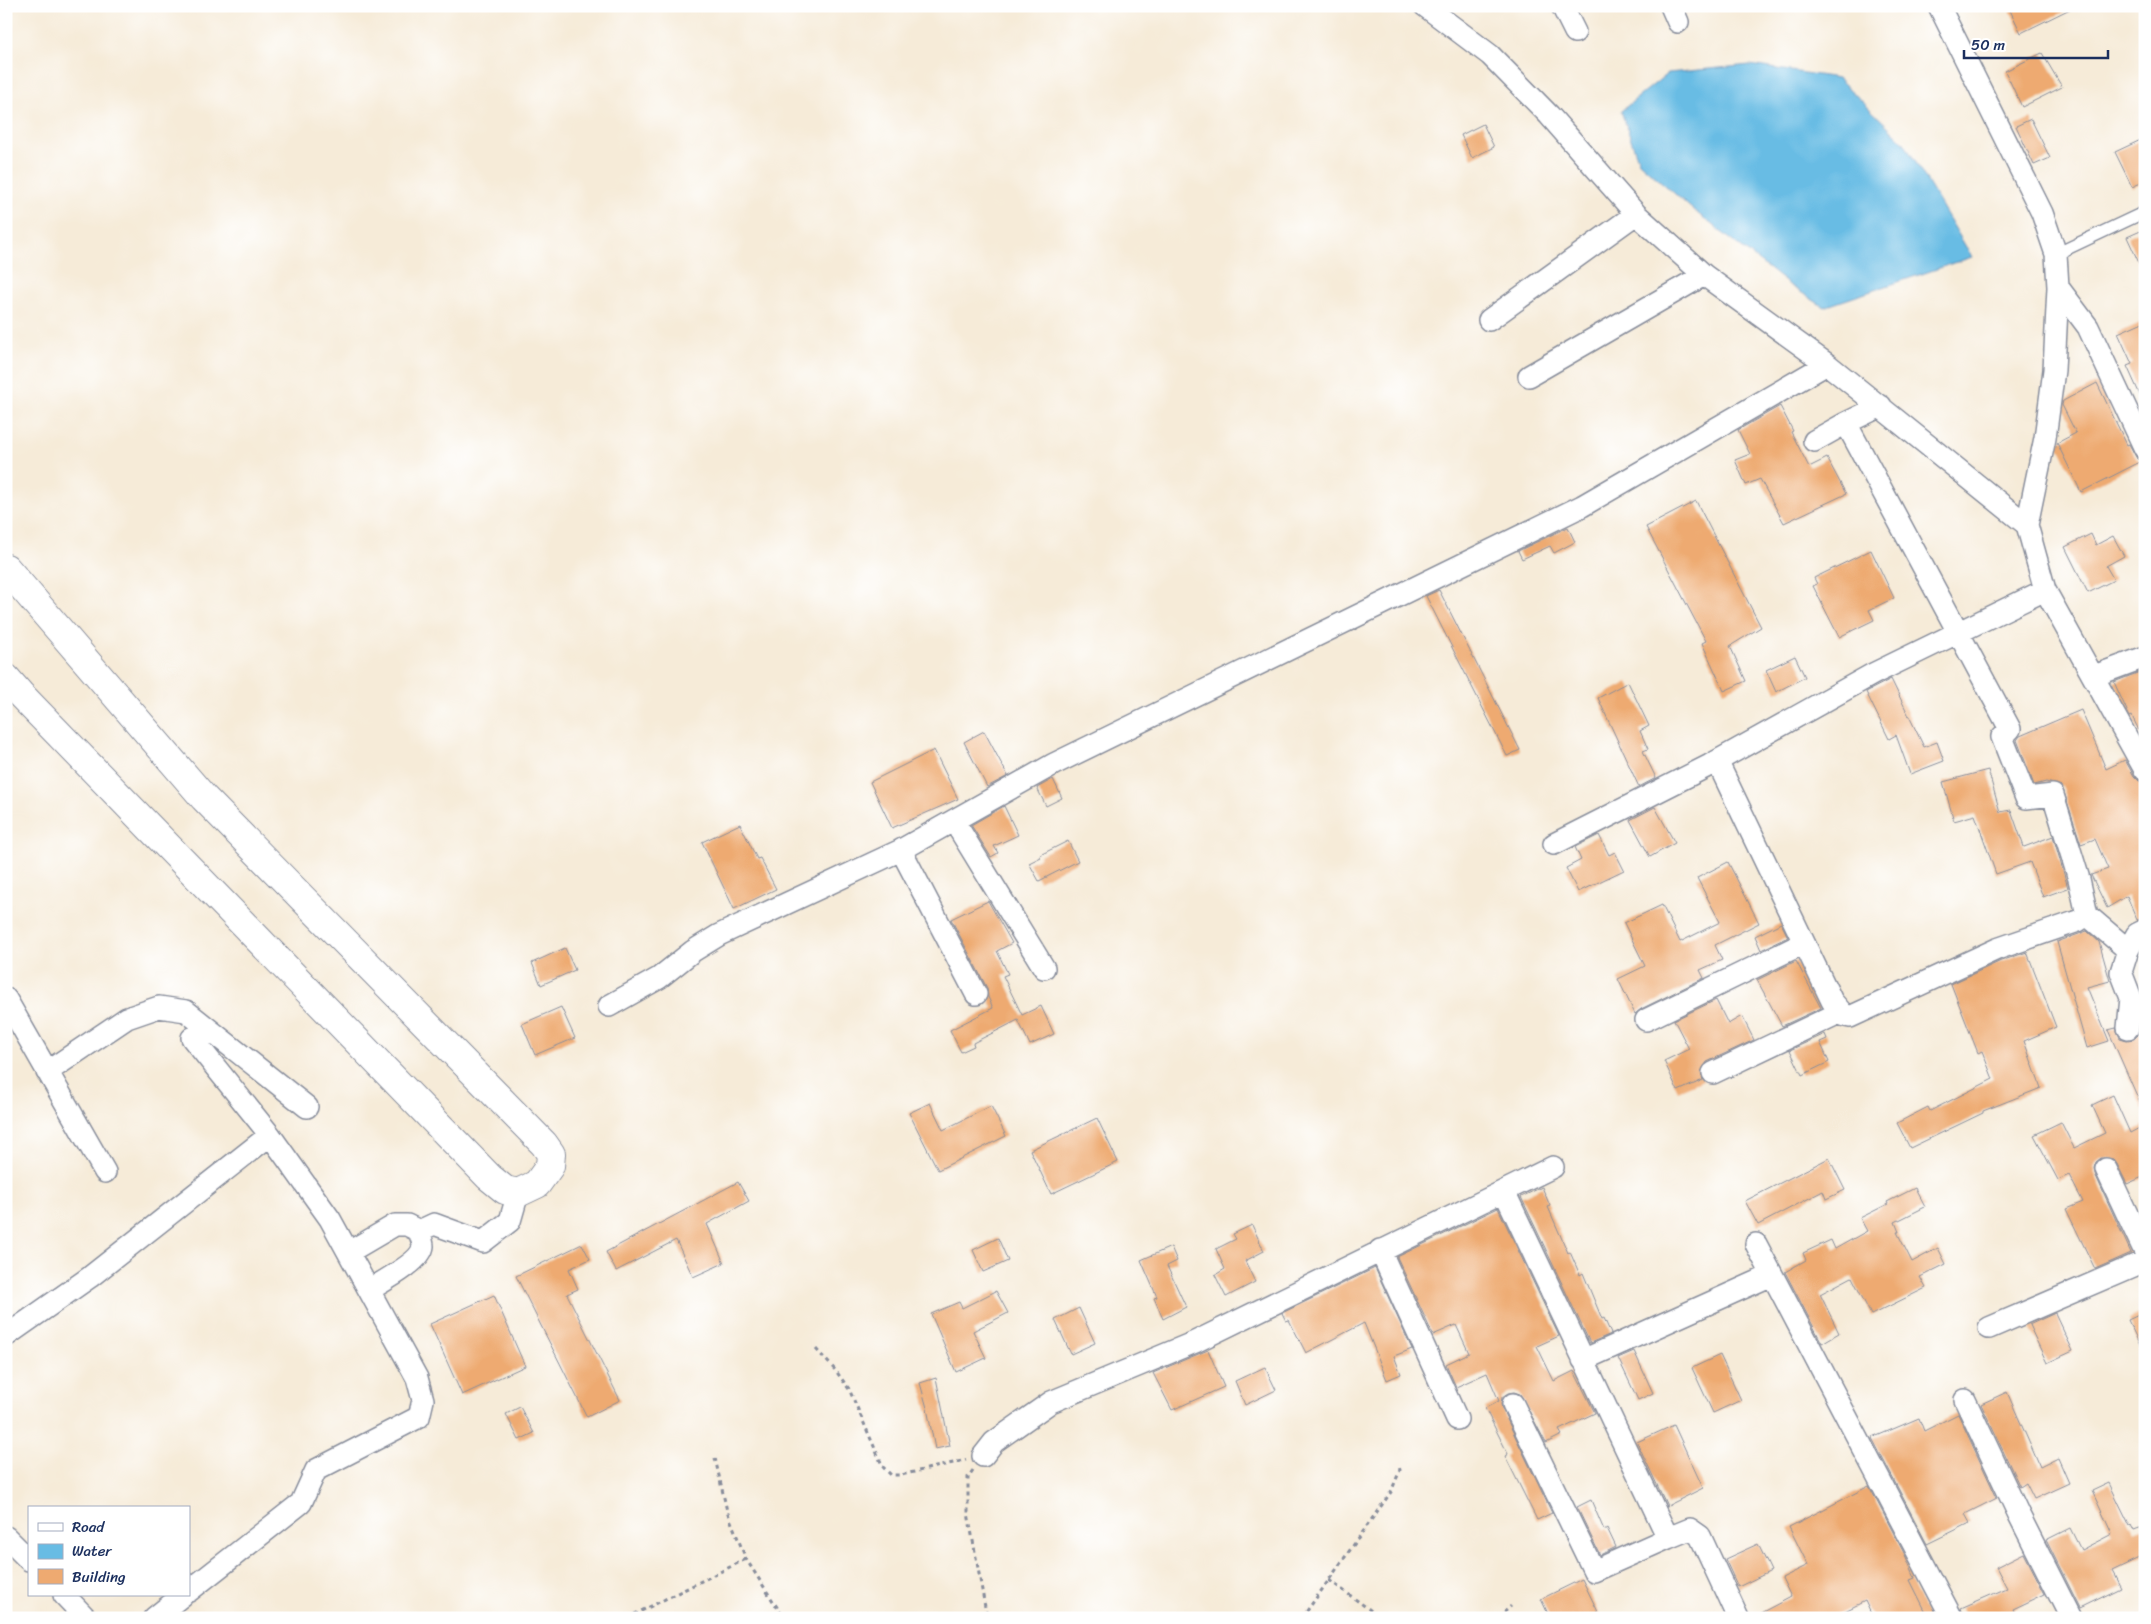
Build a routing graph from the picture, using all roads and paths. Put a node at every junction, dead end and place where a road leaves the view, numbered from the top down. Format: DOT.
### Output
graph roads {
  1 [pos="1425,6"];
  2 [pos="1562,6"];
  3 [pos="1939,6"];
  4 [pos="1575,32"];
  5 [pos="2145,212"];
  6 [pos="1636,214"];
  7 [pos="2056,254"];
  8 [pos="1704,275"];
  9 [pos="2058,287"];
  10 [pos="1489,320"];
  11 [pos="1827,364"];
  12 [pos="1529,376"];
  13 [pos="1881,406"];
  14 [pos="1846,423"];
  15 [pos="2142,435"];
  16 [pos="1814,441"];
  17 [pos="2027,525"];
  18 [pos="6,568"];
  19 [pos="2045,590"];
  20 [pos="1957,632"];
  21 [pos="2145,657"];
  22 [pos="2094,676"];
  23 [pos="11,691"];
  24 [pos="1717,761"];
  25 [pos="2145,770"];
  26 [pos="954,821"];
  27 [pos="1554,844"];
  28 [pos="901,850"];
  29 [pos="2087,915"];
  30 [pos="2145,930"];
  31 [pos="1804,943"];
  32 [pos="2128,950"];
  33 [pos="1044,968"];
  34 [pos="976,994"];
  35 [pos="6,999"];
  36 [pos="609,1006"];
  37 [pos="1841,1012"];
  38 [pos="1646,1020"];
  39 [pos="2128,1028"];
  40 [pos="192,1038"];
  41 [pos="47,1072"];
  42 [pos="1713,1073"];
  43 [pos="307,1107"];
  44 [pos="270,1136"];
  45 [pos="1553,1167"];
  46 [pos="2106,1169"];
  47 [pos="105,1172"];
  48 [pos="1504,1191"];
  49 [pos="518,1193"];
  50 [pos="419,1231"];
  51 [pos="1756,1244"];
  52 [pos="1380,1250"];
  53 [pos="350,1252"];
  54 [pos="2145,1252"];
  55 [pos="2145,1261"];
  56 [pos="1772,1275"];
  57 [pos="369,1290"];
  58 [pos="1989,1328"];
  59 [pos="6,1336"];
  60 [pos="816,1349"];
  61 [pos="1583,1360"];
  62 [pos="1966,1400"];
  63 [pos="1513,1404"];
  64 [pos="1457,1419"];
  65 [pos="983,1456"];
  66 [pos="715,1458"];
  67 [pos="1399,1467"];
  68 [pos="6,1538"];
  69 [pos="1668,1538"];
  70 [pos="28,1559"];
  71 [pos="746,1559"];
  72 [pos="1329,1580"];
  73 [pos="190,1590"];
  74 [pos="65,1596"];
  75 [pos="182,1596"];
  76 [pos="1511,1606"];
  77 [pos="86,1618"];
  78 [pos="154,1618"];
  79 [pos="627,1618"];
  80 [pos="784,1618"];
  81 [pos="987,1618"];
  82 [pos="1302,1618"];
  83 [pos="1381,1618"];
  84 [pos="1498,1618"];
  85 [pos="1738,1618"];
  86 [pos="1952,1618"];
  87 [pos="2071,1618"];
  1 -- 6 [label="street"];
  2 -- 4 [label="street"];
  3 -- 7 [label="street"];
  5 -- 7 [label="lane"];
  6 -- 8 [label="street"];
  6 -- 10 [label="street"];
  7 -- 9 [label="street"];
  8 -- 11 [label="street"];
  8 -- 12 [label="street"];
  9 -- 15 [label="street"];
  9 -- 17 [label="street"];
  11 -- 13 [label="street"];
  11 -- 26 [label="street"];
  13 -- 14 [label="street"];
  13 -- 17 [label="street"];
  14 -- 16 [label="street"];
  14 -- 20 [label="street"];
  17 -- 19 [label="street"];
  18 -- 49 [label="street"];
  19 -- 20 [label="street"];
  19 -- 22 [label="street"];
  20 -- 24 [label="street"];
  20 -- 29 [label="street"];
  21 -- 22 [label="street"];
  22 -- 25 [label="street"];
  23 -- 49 [label="street"];
  24 -- 27 [label="street"];
  24 -- 31 [label="street"];
  26 -- 28 [label="street"];
  26 -- 33 [label="street"];
  28 -- 34 [label="street"];
  28 -- 36 [label="street"];
  29 -- 32 [label="street"];
  29 -- 37 [label="street"];
  30 -- 32 [label="street"];
  31 -- 37 [label="street"];
  31 -- 38 [label="street"];
  32 -- 39 [label="street"];
  35 -- 41 [label="street"];
  37 -- 42 [label="street"];
  40 -- 44 [label="street"];
  41 -- 43 [label="street"];
  41 -- 47 [label="street"];
  44 -- 53 [label="street"];
  44 -- 59 [label="street"];
  45 -- 48 [label="street"];
  46 -- 54 [label="street"];
  48 -- 52 [label="street"];
  48 -- 61 [label="street"];
  49 -- 50 [label="street"];
  50 -- 53 [label="street"];
  50 -- 57 [label="street"];
  51 -- 56 [label="street"];
  52 -- 64 [label="street"];
  52 -- 65 [label="street"];
  53 -- 57 [label="street"];
  55 -- 58 [label="street"];
  56 -- 61 [label="street"];
  56 -- 86 [label="street"];
  57 -- 73 [label="street"];
  60 -- 65 [label="path"];
  61 -- 69 [label="street"];
  62 -- 87 [label="street"];
  63 -- 69 [label="street"];
  65 -- 81 [label="path"];
  66 -- 71 [label="path"];
  67 -- 72 [label="path"];
  68 -- 70 [label="street"];
  69 -- 85 [label="street"];
  71 -- 79 [label="path"];
  71 -- 80 [label="path"];
  72 -- 82 [label="path"];
  72 -- 83 [label="path"];
  74 -- 77 [label="street"];
  75 -- 78 [label="street"];
  76 -- 84 [label="path"];
}
